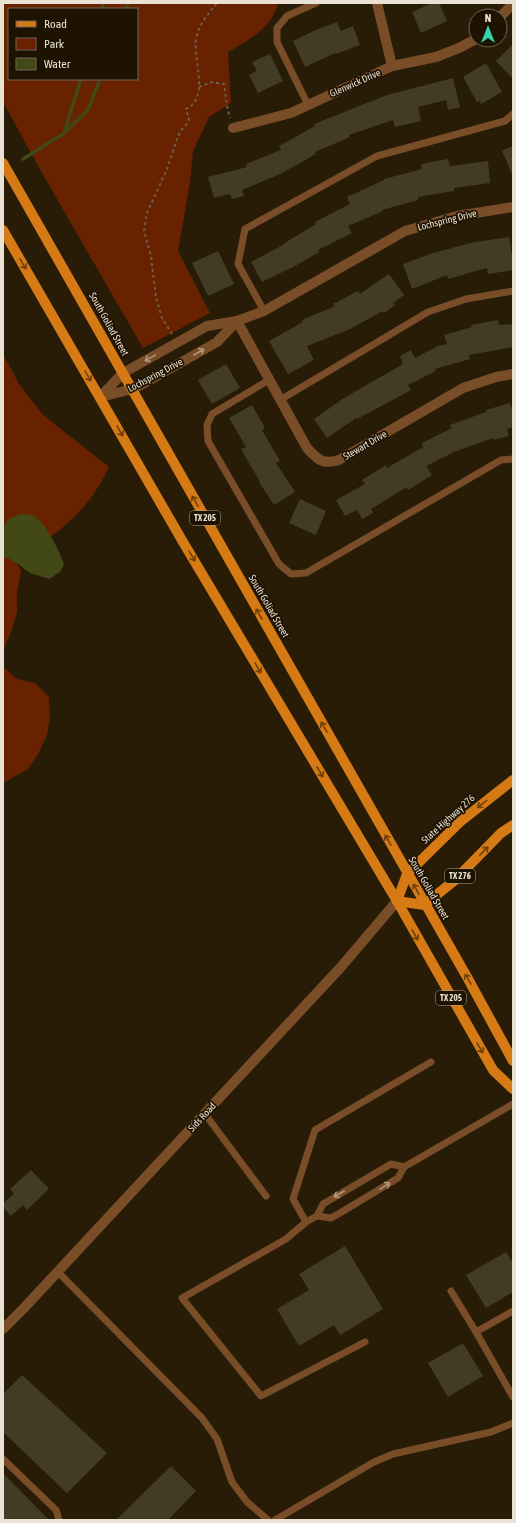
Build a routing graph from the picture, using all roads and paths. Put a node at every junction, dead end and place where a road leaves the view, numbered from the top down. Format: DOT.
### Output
graph roads {
  1 [pos="218,3"];
  2 [pos="316,3"];
  3 [pos="377,3"];
  4 [pos="468,43"];
  5 [pos="392,66"];
  6 [pos="199,87"];
  7 [pos="308,105"];
  8 [pos="513,114"];
  9 [pos="233,128"];
  10 [pos="3,163"];
  11 [pos="513,206"];
  12 [pos="3,230"];
  13 [pos="513,291"];
  14 [pos="264,311"];
  15 [pos="237,321"];
  16 [pos="172,336"];
  17 [pos="122,373"];
  18 [pos="513,374"];
  19 [pos="269,380"];
  20 [pos="132,389"];
  21 [pos="100,398"];
  22 [pos="280,400"];
  23 [pos="513,459"];
  24 [pos="513,780"];
  25 [pos="513,825"];
  26 [pos="407,874"];
  27 [pos="397,901"];
  28 [pos="424,905"];
  29 [pos="513,1061"];
  30 [pos="431,1062"];
  31 [pos="513,1089"];
  32 [pos="513,1104"];
  33 [pos="205,1114"];
  34 [pos="404,1166"];
  35 [pos="266,1196"];
  36 [pos="317,1216"];
  37 [pos="306,1222"];
  38 [pos="58,1272"];
  39 [pos="451,1291"];
  40 [pos="513,1311"];
  41 [pos="3,1329"];
  42 [pos="476,1332"];
  43 [pos="365,1342"];
  44 [pos="513,1397"];
  45 [pos="513,1423"];
  46 [pos="3,1459"];
  47 [pos="59,1520"];
  48 [pos="268,1520"];
  49 [pos="275,1520"];
  1 -- 6 [label="path"];
  2 -- 7 [label="lane"];
  3 -- 5 [label="street"];
  4 -- 5 [label="street, Glenwick Drive"];
  5 -- 7 [label="street, Glenwick Drive"];
  6 -- 9 [label="path"];
  6 -- 16 [label="path"];
  7 -- 9 [label="street, Glenwick Drive"];
  8 -- 14 [label="lane"];
  10 -- 17 [label="main road, South Goliad Street / TX 205"];
  11 -- 14 [label="street, Lochspring Drive"];
  12 -- 21 [label="main road, TX 205, one-way"];
  13 -- 22 [label="lane"];
  14 -- 15 [label="street, Lochspring Drive"];
  15 -- 17 [label="street, Lochspring Drive, one-way"];
  15 -- 19 [label="street, Stewart Drive"];
  20 -- 15 [label="street, Lochspring Drive, one-way"];
  17 -- 20 [label="main road, South Goliad Street / TX 205"];
  17 -- 21 [label="street, Lochspring Drive"];
  18 -- 22 [label="street, Stewart Drive"];
  19 -- 22 [label="street, Stewart Drive"];
  19 -- 23 [label="lane"];
  20 -- 21 [label="street, Lochspring Drive"];
  26 -- 20 [label="main road, South Goliad Street / TX 205, one-way"];
  21 -- 27 [label="main road, TX 205, one-way"];
  24 -- 26 [label="main road, State Highway 276, one-way"];
  28 -- 25 [label="main road, TX 276, one-way"];
  26 -- 27 [label="main road, State Highway 276"];
  28 -- 26 [label="main road, South Goliad Street / TX 205, one-way"];
  27 -- 28 [label="main road"];
  27 -- 31 [label="main road, TX 205, one-way"];
  27 -- 33 [label="street, Sids Road"];
  29 -- 28 [label="main road, South Goliad Street / TX 205, one-way"];
  30 -- 37 [label="lane"];
  32 -- 34 [label="lane"];
  33 -- 35 [label="lane"];
  33 -- 38 [label="street, Sids Road"];
  34 -- 36 [label="lane, one-way"];
  36 -- 34 [label="lane, one-way"];
  36 -- 37 [label="lane"];
  37 -- 43 [label="lane"];
  38 -- 41 [label="street, Sids Road"];
  38 -- 48 [label="lane"];
  39 -- 42 [label="lane"];
  40 -- 42 [label="lane"];
  42 -- 44 [label="lane"];
  45 -- 49 [label="lane"];
  46 -- 47 [label="lane"];
}
